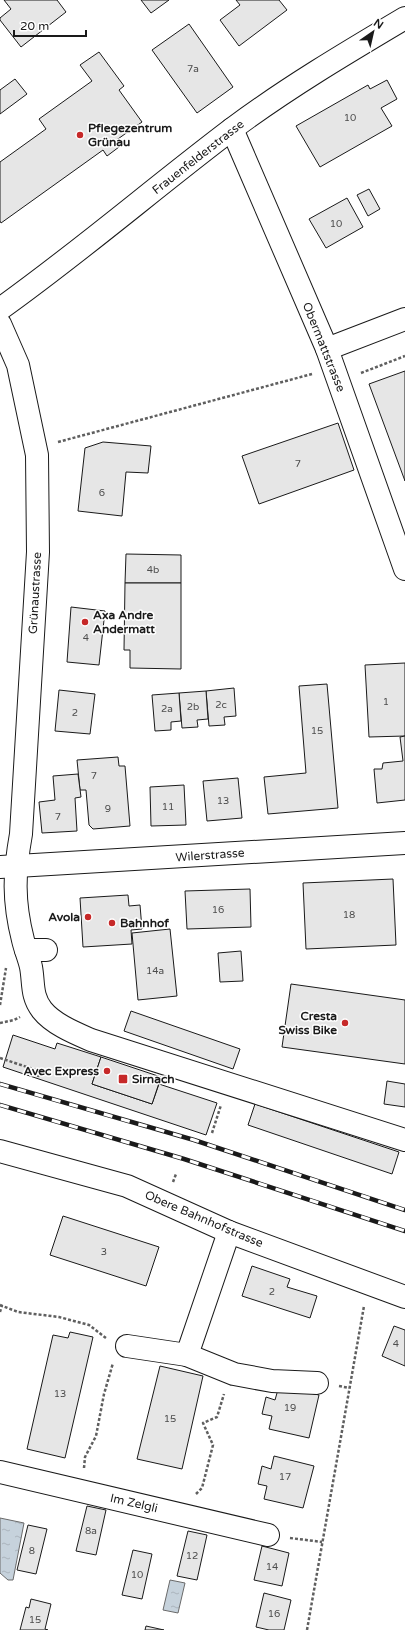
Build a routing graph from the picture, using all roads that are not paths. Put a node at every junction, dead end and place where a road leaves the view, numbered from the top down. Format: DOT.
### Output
graph roads {
  1 [pos="405,18"];
  2 [pos="232,129"];
  3 [pos="0,309"];
  4 [pos="405,318"];
  5 [pos="0,324"];
  6 [pos="333,366"];
  7 [pos="405,569"];
  8 [pos="405,843"];
  9 [pos="8,867"];
  10 [pos="10,924"];
  11 [pos="405,1140"];
  12 [pos="0,1151"];
  13 [pos="229,1232"];
  14 [pos="405,1297"];
  15 [pos="123,1345"];
  16 [pos="187,1355"];
  17 [pos="317,1383"];
  18 [pos="0,1472"];
  19 [pos="268,1535"];
  1 -- 2 [label="street, Frauenfelderstrasse"];
  2 -- 3 [label="street, Frauenfelderstrasse"];
  2 -- 6 [label="street, Obermattstrasse"];
  4 -- 6 [label="street"];
  5 -- 9 [label="street, Grünaustrasse"];
  6 -- 7 [label="street, Obermattstrasse"];
  8 -- 9 [label="street, Wilerstrasse"];
  9 -- 10 [label="street, Grünaustrasse"];
  10 -- 11 [label="street, Grünaustrasse"];
  12 -- 13 [label="street, Obere Bahnhofstrasse"];
  13 -- 14 [label="street, Obere Bahnhofstrasse"];
  13 -- 16 [label="street"];
  15 -- 16 [label="street"];
  16 -- 17 [label="street"];
  18 -- 19 [label="street, Im Zelgli"];
}
